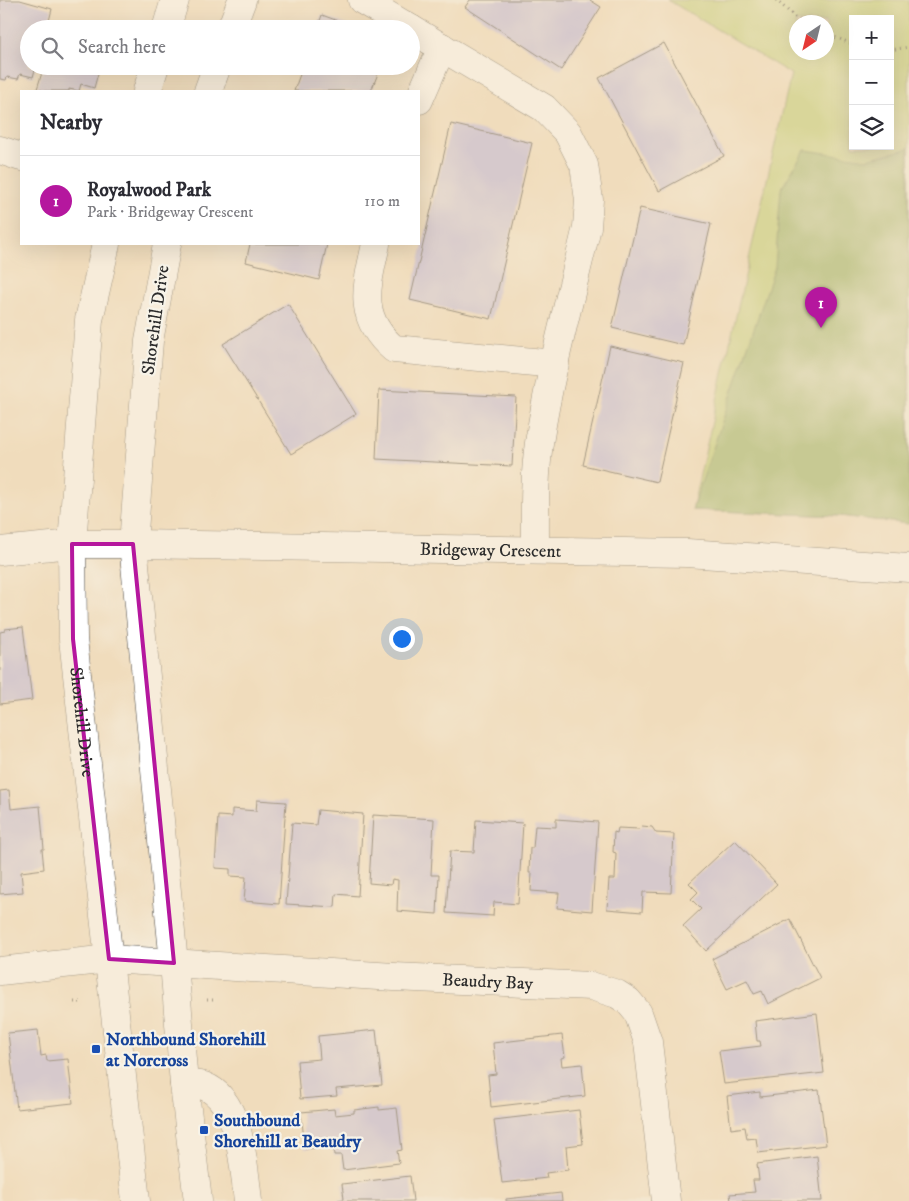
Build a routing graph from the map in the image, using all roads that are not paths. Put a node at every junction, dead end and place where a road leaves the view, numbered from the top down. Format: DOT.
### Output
graph roads {
  1 [pos="175,0"];
  2 [pos="242,0"];
  3 [pos="362,0"];
  4 [pos="169,20"];
  5 [pos="234,20"];
  6 [pos="396,20"];
  7 [pos="420,34"];
  8 [pos="442,47"];
  9 [pos="152,75"];
  10 [pos="214,75"];
  11 [pos="147,90"];
  12 [pos="208,90"];
  13 [pos="420,98"];
  14 [pos="0,150"];
  15 [pos="20,157"];
  16 [pos="106,245"];
  17 [pos="167,245"];
  18 [pos="376,245"];
  19 [pos="555,364"];
  20 [pos="72,544"];
  21 [pos="133,544"];
  22 [pos="535,550"];
  23 [pos="0,551"];
  24 [pos="909,568"];
  25 [pos="110,959"];
  26 [pos="174,963"];
  27 [pos="0,971"];
  28 [pos="184,1084"];
  29 [pos="136,1201"];
  30 [pos="198,1201"];
  31 [pos="248,1201"];
  32 [pos="666,1201"];
  1 -- 4 [label="street"];
  2 -- 5 [label="street"];
  3 -- 6 [label="street"];
  7 -- 8 [label="street"];
  8 -- 13 [label="street"];
  8 -- 19 [label="street"];
  9 -- 11 [label="street"];
  10 -- 12 [label="street"];
  14 -- 15 [label="street"];
  16 -- 20 [label="street, Shorehill Drive"];
  17 -- 21 [label="street, Shorehill Drive"];
  18 -- 19 [label="street"];
  19 -- 22 [label="street"];
  20 -- 21 [label="street, Bridgeway Crescent"];
  20 -- 23 [label="street, Bridgeway Crescent"];
  20 -- 25 [label="street, Shorehill Drive"];
  21 -- 22 [label="street, Bridgeway Crescent"];
  21 -- 26 [label="street, Shorehill Drive"];
  22 -- 24 [label="street, Bridgeway Crescent"];
  25 -- 26 [label="street, Beaudry Bay"];
  25 -- 27 [label="street, Beaudry Bay"];
  25 -- 29 [label="street, Shorehill Drive"];
  26 -- 28 [label="street, Shorehill Drive"];
  26 -- 32 [label="street, Beaudry Bay"];
  28 -- 30 [label="street, Shorehill Drive"];
  28 -- 31 [label="street"];
}
